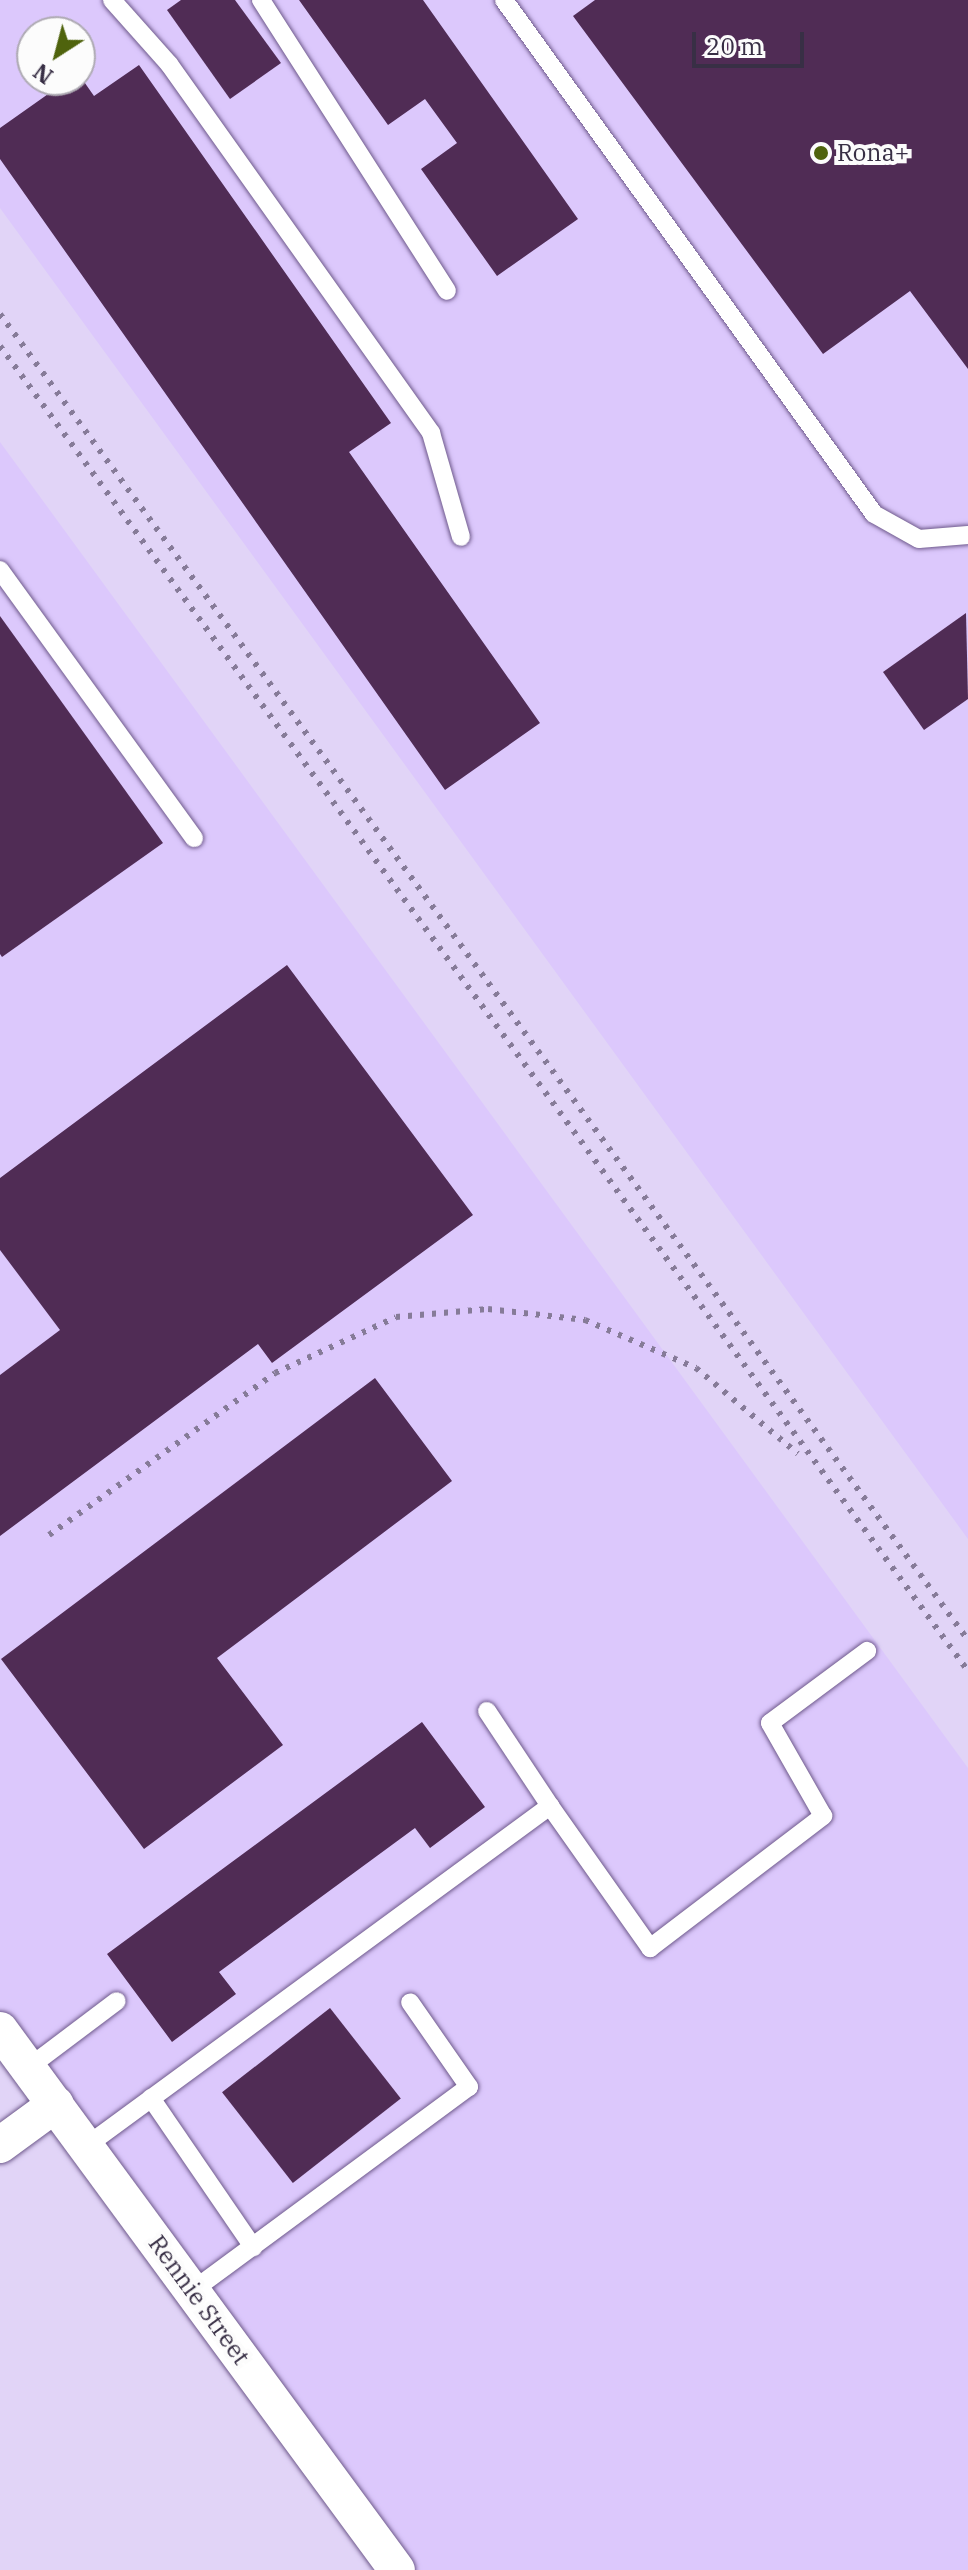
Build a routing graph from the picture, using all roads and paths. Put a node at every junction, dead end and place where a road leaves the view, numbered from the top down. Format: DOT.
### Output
graph roads {
  1 [pos="112,0"];
  2 [pos="261,0"];
  3 [pos="504,0"];
  4 [pos="447,291"];
  5 [pos="968,535"];
  6 [pos="461,537"];
  7 [pos="0,570"];
  8 [pos="194,838"];
  9 [pos="867,1651"];
  10 [pos="487,1711"];
  11 [pos="550,1806"];
  12 [pos="117,2001"];
  13 [pos="410,2002"];
  14 [pos="0,2030"];
  15 [pos="28,2068"];
  16 [pos="151,2098"];
  17 [pos="56,2104"];
  18 [pos="89,2144"];
  19 [pos="0,2145"];
  20 [pos="253,2247"];
  21 [pos="192,2291"];
  22 [pos="397,2570"];
  1 -- 6 [label="lane"];
  2 -- 4 [label="lane"];
  3 -- 5 [label="lane"];
  7 -- 8 [label="lane"];
  9 -- 11 [label="lane"];
  10 -- 11 [label="lane"];
  11 -- 16 [label="lane"];
  12 -- 15 [label="lane"];
  13 -- 20 [label="lane"];
  14 -- 15 [label="street, Rennie Street"];
  15 -- 17 [label="street, Rennie Street"];
  16 -- 18 [label="lane"];
  16 -- 20 [label="lane"];
  17 -- 18 [label="street, Rennie Street"];
  17 -- 19 [label="street"];
  18 -- 21 [label="street, Rennie Street"];
  20 -- 21 [label="lane"];
  21 -- 22 [label="street, Rennie Street"];
}
